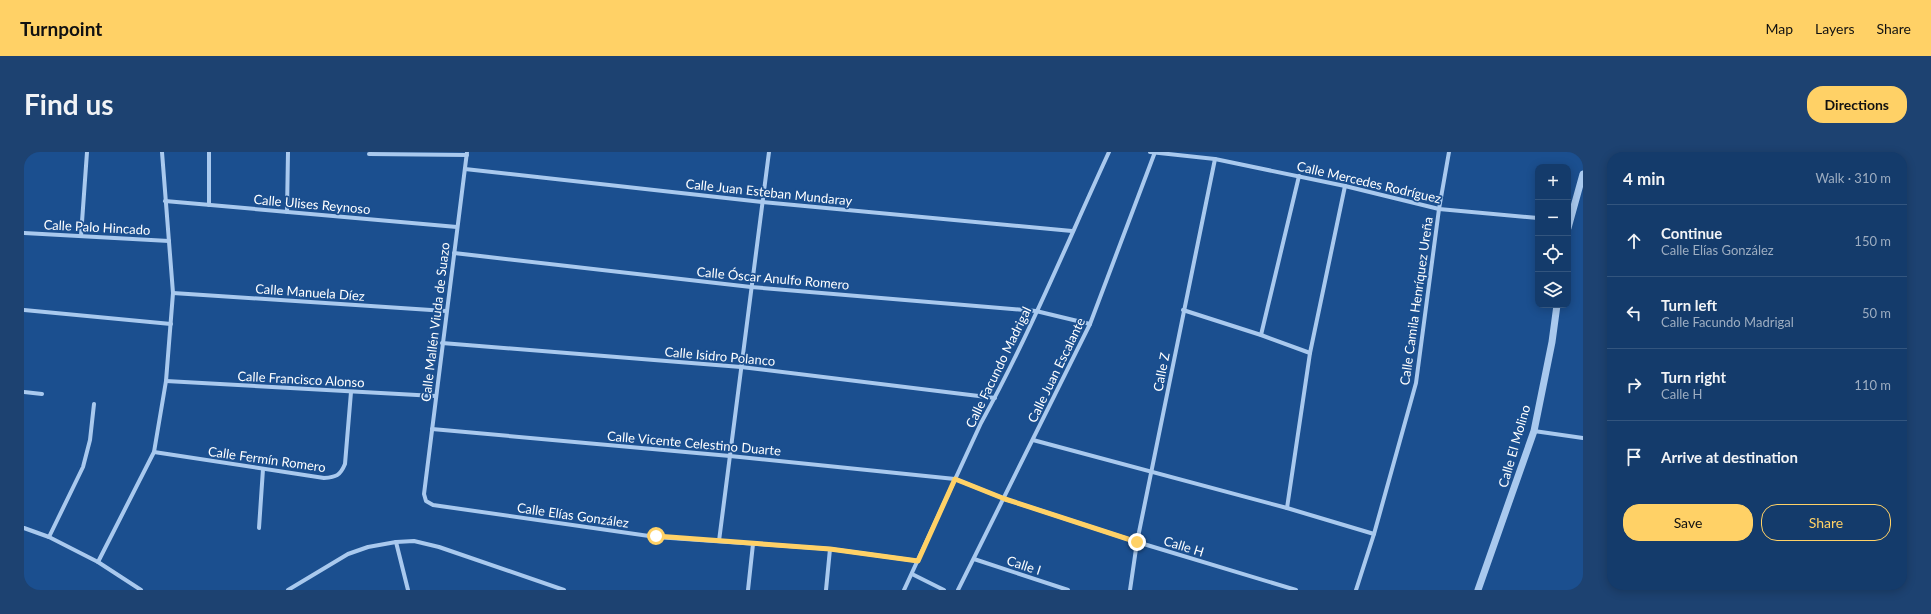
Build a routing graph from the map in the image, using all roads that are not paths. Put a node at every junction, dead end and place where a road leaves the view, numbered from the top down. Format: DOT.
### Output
graph roads {
  1 [pos="87,152"];
  2 [pos="162,152"];
  3 [pos="209,152"];
  4 [pos="288,152"];
  5 [pos="769,152"];
  6 [pos="1109,152"];
  7 [pos="1150,152"];
  8 [pos="1155,152"];
  9 [pos="1450,152"];
  10 [pos="369,154"];
  11 [pos="467,154"];
  12 [pos="1216,158"];
  13 [pos="465,169"];
  14 [pos="1583,174"];
  15 [pos="1299,176"];
  16 [pos="1345,186"];
  17 [pos="165,201"];
  18 [pos="762,202"];
  19 [pos="209,205"];
  20 [pos="1439,209"];
  21 [pos="287,212"];
  22 [pos="1571,213"];
  23 [pos="1535,218"];
  24 [pos="457,227"];
  25 [pos="1072,231"];
  26 [pos="24,233"];
  27 [pos="81,236"];
  28 [pos="169,241"];
  29 [pos="454,253"];
  30 [pos="751,287"];
  31 [pos="173,293"];
  32 [pos="1557,308"];
  33 [pos="24,310"];
  34 [pos="1183,310"];
  35 [pos="1036,311"];
  36 [pos="446,312"];
  37 [pos="171,324"];
  38 [pos="1090,324"];
  39 [pos="1261,335"];
  40 [pos="442,343"];
  41 [pos="1310,353"];
  42 [pos="741,366"];
  43 [pos="166,382"];
  44 [pos="24,392"];
  45 [pos="351,392"];
  46 [pos="42,394"];
  47 [pos="435,396"];
  48 [pos="995,398"];
  49 [pos="94,404"];
  50 [pos="432,429"];
  51 [pos="1534,432"];
  52 [pos="1583,438"];
  53 [pos="1033,440"];
  54 [pos="154,452"];
  55 [pos="730,456"];
  56 [pos="263,469"];
  57 [pos="1151,472"];
  58 [pos="955,479"];
  59 [pos="424,494"];
  60 [pos="1005,499"];
  61 [pos="1287,508"];
  62 [pos="24,528"];
  63 [pos="259,528"];
  64 [pos="1374,534"];
  65 [pos="49,537"];
  66 [pos="719,541"];
  67 [pos="396,542"];
  68 [pos="1137,542"];
  69 [pos="753,544"];
  70 [pos="830,549"];
  71 [pos="974,559"];
  72 [pos="918,561"];
  73 [pos="98,562"];
  74 [pos="912,574"];
  75 [pos="141,590"];
  76 [pos="288,590"];
  77 [pos="408,590"];
  78 [pos="564,590"];
  79 [pos="748,590"];
  80 [pos="826,590"];
  81 [pos="904,590"];
  82 [pos="944,590"];
  83 [pos="958,590"];
  84 [pos="1068,590"];
  85 [pos="1130,590"];
  86 [pos="1296,590"];
  87 [pos="1356,590"];
  88 [pos="1478,590"];
  1 -- 27 [label="street"];
  2 -- 17 [label="street"];
  3 -- 19 [label="street"];
  4 -- 21 [label="street"];
  5 -- 18 [label="street"];
  6 -- 25 [label="street, Calle Facundo Madrigal"];
  7 -- 8 [label="street, Calle Mercedes Rodríguez"];
  8 -- 12 [label="street, Calle Mercedes Rodríguez"];
  8 -- 38 [label="street, Calle Juan Escalante"];
  9 -- 20 [label="street, Calle Camila Henríquez Ureña"];
  10 -- 11 [label="street"];
  11 -- 13 [label="street, Calle Mallén Viuda de Suazo"];
  12 -- 15 [label="street, Calle Mercedes Rodríguez"];
  12 -- 34 [label="street, Calle Z"];
  13 -- 18 [label="street, Calle Juan Esteban Mundaray"];
  13 -- 24 [label="street, Calle Mallén Viuda de Suazo"];
  14 -- 22 [label="street"];
  15 -- 16 [label="street, Calle Mercedes Rodríguez"];
  15 -- 39 [label="street"];
  16 -- 20 [label="street, Calle Mercedes Rodríguez"];
  16 -- 41 [label="street"];
  17 -- 19 [label="street, Calle Ulises Reynoso"];
  17 -- 28 [label="street"];
  18 -- 25 [label="street, Calle Juan Esteban Mundaray"];
  18 -- 30 [label="street"];
  19 -- 21 [label="street, Calle Ulises Reynoso"];
  20 -- 23 [label="street, Calle Mercedes Rodríguez"];
  20 -- 64 [label="street, Calle Camila Henríquez Ureña"];
  21 -- 24 [label="street, Calle Ulises Reynoso"];
  24 -- 29 [label="street, Calle Mallén Viuda de Suazo"];
  25 -- 35 [label="street, Calle Facundo Madrigal"];
  26 -- 27 [label="street, Calle Palo Hincado"];
  27 -- 28 [label="street, Calle Palo Hincado"];
  28 -- 31 [label="street"];
  29 -- 30 [label="street, Calle Óscar Anulfo Romero"];
  29 -- 36 [label="street, Calle Mallén Viuda de Suazo"];
  30 -- 35 [label="street, Calle Óscar Anulfo Romero"];
  30 -- 42 [label="street"];
  31 -- 36 [label="street, Calle Manuela Díez"];
  31 -- 37 [label="street"];
  32 -- 51 [label="street, Calle El Molino"];
  33 -- 37 [label="street"];
  34 -- 39 [label="street"];
  34 -- 57 [label="street, Calle Z"];
  35 -- 38 [label="street, Calle Óscar Anulfo Romero"];
  35 -- 48 [label="street, Calle Facundo Madrigal"];
  36 -- 40 [label="street, Calle Mallén Viuda de Suazo"];
  37 -- 43 [label="street"];
  38 -- 53 [label="street, Calle Juan Escalante"];
  39 -- 41 [label="street"];
  40 -- 42 [label="street, Calle Isidro Polanco"];
  40 -- 47 [label="street, Calle Mallén Viuda de Suazo"];
  41 -- 61 [label="street"];
  42 -- 48 [label="street, Calle Isidro Polanco"];
  42 -- 55 [label="street"];
  43 -- 45 [label="street, Calle Francisco Alonso"];
  43 -- 54 [label="street"];
  44 -- 46 [label="street"];
  45 -- 47 [label="street, Calle Francisco Alonso"];
  45 -- 56 [label="street, Calle Fermín Romero"];
  47 -- 50 [label="street, Calle Mallén Viuda de Suazo"];
  48 -- 58 [label="street, Calle Facundo Madrigal"];
  49 -- 65 [label="street"];
  50 -- 55 [label="street, Calle Vicente Celestino Duarte"];
  50 -- 59 [label="street, Calle Mallén Viuda de Suazo"];
  51 -- 52 [label="street"];
  51 -- 88 [label="street, Calle El Molino"];
  53 -- 57 [label="street"];
  53 -- 60 [label="street, Calle Juan Escalante"];
  54 -- 56 [label="street, Calle Fermín Romero"];
  54 -- 73 [label="street"];
  55 -- 58 [label="street, Calle Vicente Celestino Duarte"];
  55 -- 66 [label="street"];
  56 -- 63 [label="street"];
  57 -- 61 [label="street"];
  57 -- 68 [label="street, Calle Z"];
  58 -- 60 [label="street, Calle H"];
  58 -- 72 [label="street, Calle Facundo Madrigal"];
  59 -- 66 [label="street, Calle Elías González"];
  60 -- 68 [label="street, Calle H"];
  60 -- 71 [label="street, Calle Juan Escalante"];
  61 -- 64 [label="street"];
  62 -- 65 [label="street"];
  64 -- 87 [label="street, Calle Camila Henríquez Ureña"];
  65 -- 73 [label="street"];
  66 -- 69 [label="street, Calle Elías González"];
  67 -- 76 [label="street"];
  67 -- 77 [label="street"];
  67 -- 78 [label="street"];
  68 -- 85 [label="street, Calle Z"];
  68 -- 86 [label="street, Calle H"];
  69 -- 70 [label="street, Calle Elías González"];
  69 -- 79 [label="street"];
  70 -- 72 [label="street, Calle Elías González"];
  70 -- 80 [label="street"];
  71 -- 83 [label="street, Calle Juan Escalante"];
  71 -- 84 [label="street, Calle I"];
  72 -- 74 [label="street, Calle Facundo Madrigal"];
  73 -- 75 [label="street"];
  74 -- 81 [label="street, Calle Facundo Madrigal"];
  74 -- 82 [label="street"];
}
